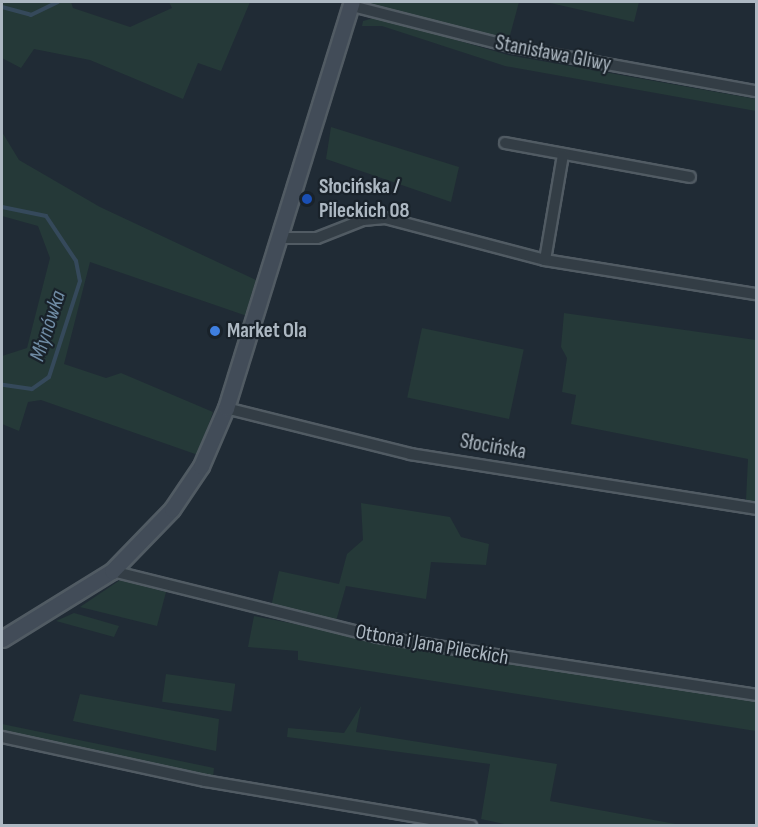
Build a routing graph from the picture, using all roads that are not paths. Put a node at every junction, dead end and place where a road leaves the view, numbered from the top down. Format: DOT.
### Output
graph roads {
  1 [pos="352,4"];
  2 [pos="756,91"];
  3 [pos="505,143"];
  4 [pos="563,155"];
  5 [pos="690,177"];
  6 [pos="280,238"];
  7 [pos="545,260"];
  8 [pos="756,294"];
  9 [pos="226,408"];
  10 [pos="756,509"];
  11 [pos="112,571"];
  12 [pos="2,639"];
  13 [pos="756,695"];
  14 [pos="2,737"];
  15 [pos="471,825"];
  1 -- 2 [label="street, Stanisława Gliwy"];
  1 -- 6 [label="street"];
  3 -- 4 [label="street"];
  4 -- 5 [label="street"];
  4 -- 7 [label="street"];
  6 -- 7 [label="street"];
  6 -- 9 [label="street"];
  7 -- 8 [label="street"];
  9 -- 10 [label="street, Słocińska"];
  9 -- 11 [label="street"];
  11 -- 12 [label="street"];
  11 -- 13 [label="street, Ottona i Jana Pileckich"];
  14 -- 15 [label="street"];
}
